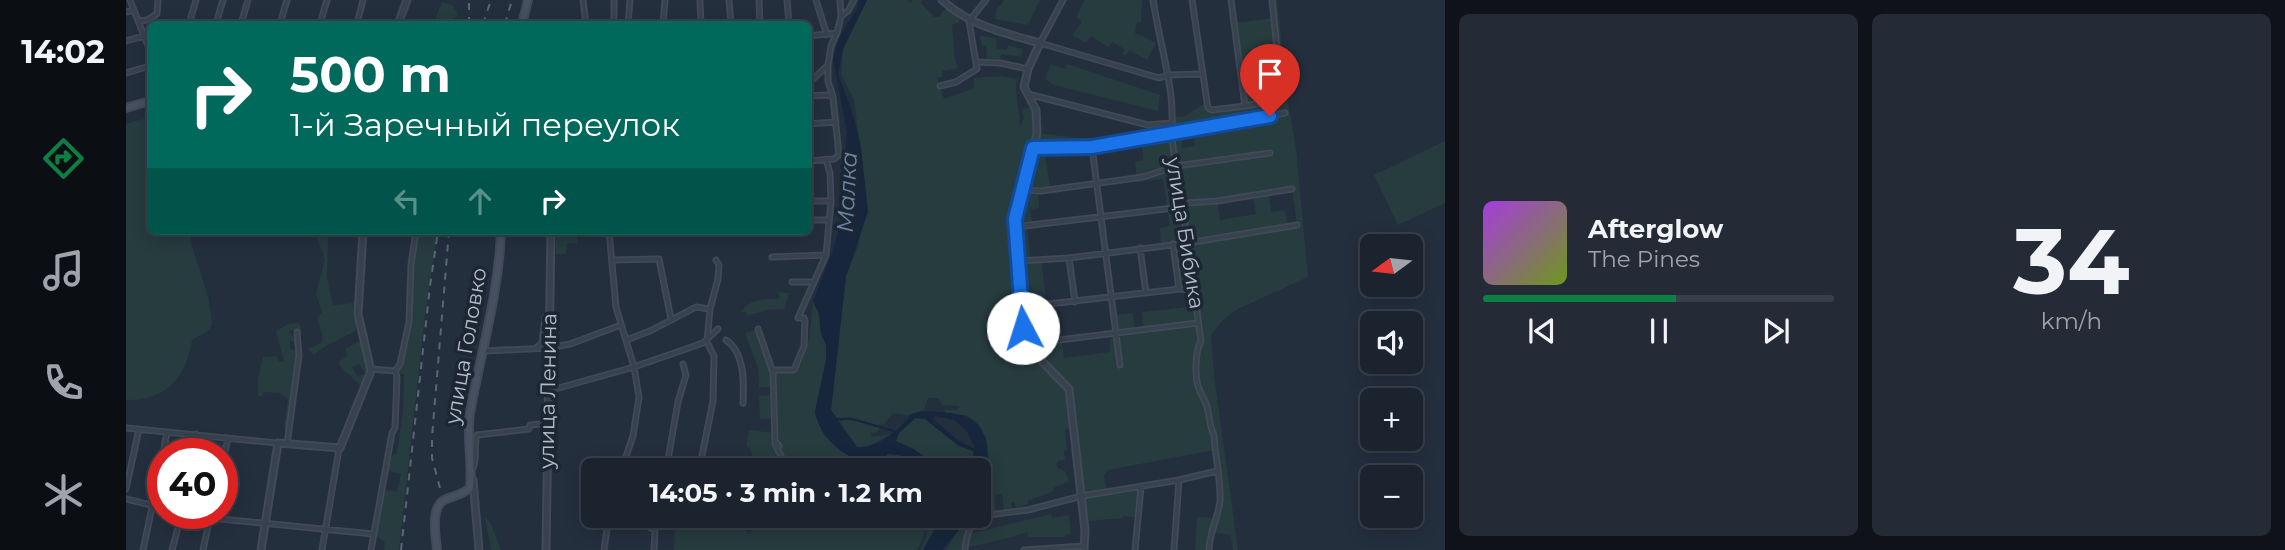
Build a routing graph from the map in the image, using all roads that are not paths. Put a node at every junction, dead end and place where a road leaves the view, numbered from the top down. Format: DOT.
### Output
graph roads {
  1 [pos="130,0"];
  2 [pos="158,0"];
  3 [pos="196,0"];
  4 [pos="223,0"];
  5 [pos="248,0"];
  6 [pos="287,0"];
  7 [pos="327,0"];
  8 [pos="363,0"];
  9 [pos="407,0"];
  10 [pos="528,0"];
  11 [pos="583,0"];
  12 [pos="614,0"];
  13 [pos="630,0"];
  14 [pos="665,0"];
  15 [pos="700,0"];
  16 [pos="729,0"];
  17 [pos="759,0"];
  18 [pos="787,0"];
  19 [pos="817,0"];
  20 [pos="840,0"];
  21 [pos="854,0"];
  22 [pos="942,0"];
  23 [pos="986,0"];
  24 [pos="1063,0"];
  25 [pos="1153,0"];
  26 [pos="1192,0"];
  27 [pos="1231,0"];
  28 [pos="1272,0"];
  29 [pos="134,10"];
  30 [pos="126,12"];
  31 [pos="841,16"];
  32 [pos="138,21"];
  33 [pos="190,21"];
  34 [pos="217,21"];
  35 [pos="242,21"];
  36 [pos="282,21"];
  37 [pos="321,21"];
  38 [pos="358,21"];
  39 [pos="399,21"];
  40 [pos="523,21"];
  41 [pos="586,21"];
  42 [pos="614,21"];
  43 [pos="628,21"];
  44 [pos="663,21"];
  45 [pos="701,21"];
  46 [pos="731,21"];
  47 [pos="760,21"];
  48 [pos="789,21"];
  49 [pos="970,21"];
  50 [pos="836,34"];
  51 [pos="827,35"];
  52 [pos="144,36"];
  53 [pos="812,36"];
  54 [pos="126,41"];
  55 [pos="147,42"];
  56 [pos="1040,43"];
  57 [pos="976,62"];
  58 [pos="828,65"];
  59 [pos="147,67"];
  60 [pos="1028,69"];
  61 [pos="126,73"];
  62 [pos="1202,74"];
  63 [pos="1168,75"];
  64 [pos="812,81"];
  65 [pos="940,86"];
  66 [pos="1026,94"];
  67 [pos="812,96"];
  68 [pos="833,97"];
  69 [pos="147,102"];
  70 [pos="1245,104"];
  71 [pos="126,108"];
  72 [pos="1285,113"];
  73 [pos="836,122"];
  74 [pos="1172,123"];
  75 [pos="812,124"];
  76 [pos="1172,132"];
  77 [pos="1092,147"];
  78 [pos="1033,148"];
  79 [pos="1270,153"];
  80 [pos="826,159"];
  81 [pos="812,161"];
  82 [pos="1177,166"];
  83 [pos="1098,183"];
  84 [pos="1292,189"];
  85 [pos="1022,190"];
  86 [pos="812,201"];
  87 [pos="831,201"];
  88 [pos="1182,206"];
  89 [pos="1103,218"];
  90 [pos="812,220"];
  91 [pos="828,220"];
  92 [pos="1297,225"];
  93 [pos="1015,227"];
  94 [pos="363,235"];
  95 [pos="415,235"];
  96 [pos="501,235"];
  97 [pos="551,235"];
  98 [pos="609,235"];
  99 [pos="1188,243"];
  100 [pos="1173,244"];
  101 [pos="1140,248"];
  102 [pos="1106,252"];
  103 [pos="826,255"];
  104 [pos="772,257"];
  105 [pos="1069,258"];
  106 [pos="612,260"];
  107 [pos="716,260"];
  108 [pos="1018,261"];
  109 [pos="792,282"];
  110 [pos="813,282"];
  111 [pos="1179,289"];
  112 [pos="1195,290"];
  113 [pos="1146,293"];
  114 [pos="1112,297"];
  115 [pos="1075,302"];
  116 [pos="1021,307"];
  117 [pos="710,309"];
  118 [pos="550,316"];
  119 [pos="671,319"];
  120 [pos="1199,323"];
  121 [pos="621,326"];
  122 [pos="718,329"];
  123 [pos="758,329"];
  124 [pos="297,332"];
  125 [pos="1116,334"];
  126 [pos="626,340"];
  127 [pos="707,340"];
  128 [pos="726,340"];
  129 [pos="1026,344"];
  130 [pos="549,348"];
  131 [pos="534,349"];
  132 [pos="484,351"];
  133 [pos="683,364"];
  134 [pos="1120,365"];
  135 [pos="634,367"];
  136 [pos="371,369"];
  137 [pos="395,371"];
  138 [pos="774,373"];
  139 [pos="548,391"];
  140 [pos="743,403"];
  141 [pos="549,427"];
  142 [pos="126,428"];
  143 [pos="139,429"];
  144 [pos="167,433"];
  145 [pos="196,434"];
  146 [pos="166,438"];
  147 [pos="195,438"];
  148 [pos="222,438"];
  149 [pos="238,440"];
  150 [pos="278,443"];
  151 [pos="287,444"];
  152 [pos="339,449"];
  153 [pos="625,458"];
  154 [pos="668,458"];
  155 [pos="702,458"];
  156 [pos="782,458"];
  157 [pos="1217,471"];
  158 [pos="471,472"];
  159 [pos="1179,480"];
  160 [pos="1140,486"];
  161 [pos="126,489"];
  162 [pos="1082,496"];
  163 [pos="126,499"];
  164 [pos="147,504"];
  165 [pos="238,519"];
  166 [pos="265,523"];
  167 [pos="147,528"];
  168 [pos="609,528"];
  169 [pos="651,528"];
  170 [pos="178,529"];
  171 [pos="208,529"];
  172 [pos="325,530"];
  173 [pos="374,534"];
  174 [pos="1084,548"];
  175 [pos="142,550"];
  176 [pos="172,550"];
  177 [pos="203,550"];
  178 [pos="261,550"];
  179 [pos="322,550"];
  180 [pos="371,550"];
  181 [pos="437,550"];
  182 [pos="479,550"];
  183 [pos="546,550"];
  184 [pos="604,550"];
  185 [pos="654,550"];
  186 [pos="965,550"];
  187 [pos="1024,550"];
  188 [pos="1135,550"];
  189 [pos="1174,550"];
  190 [pos="1209,550"];
  1 -- 29 [label="street"];
  2 -- 32 [label="street"];
  3 -- 33 [label="street"];
  4 -- 34 [label="street"];
  5 -- 35 [label="street"];
  6 -- 36 [label="street"];
  7 -- 37 [label="street"];
  8 -- 38 [label="street"];
  9 -- 39 [label="street"];
  10 -- 40 [label="main road"];
  11 -- 41 [label="street"];
  12 -- 42 [label="street"];
  13 -- 43 [label="street"];
  14 -- 44 [label="street"];
  15 -- 45 [label="street"];
  16 -- 46 [label="street"];
  17 -- 47 [label="street"];
  18 -- 48 [label="street"];
  19 -- 51 [label="street"];
  20 -- 31 [label="street"];
  21 -- 31 [label="street"];
  22 -- 49 [label="street"];
  23 -- 49 [label="street"];
  24 -- 56 [label="street"];
  25 -- 63 [label="street, улица Бибика"];
  26 -- 62 [label="street"];
  27 -- 70 [label="street"];
  28 -- 70 [label="street"];
  29 -- 30 [label="street"];
  29 -- 32 [label="street"];
  31 -- 50 [label="street"];
  32 -- 52 [label="street"];
  49 -- 56 [label="street"];
  49 -- 57 [label="street"];
  50 -- 51 [label="street"];
  50 -- 58 [label="street"];
  51 -- 53 [label="street"];
  52 -- 54 [label="street"];
  52 -- 55 [label="street"];
  56 -- 60 [label="street"];
  56 -- 63 [label="street"];
  57 -- 60 [label="street"];
  57 -- 65 [label="street"];
  58 -- 64 [label="street"];
  58 -- 68 [label="street"];
  59 -- 61 [label="street"];
  60 -- 66 [label="street"];
  62 -- 63 [label="street"];
  62 -- 70 [label="street"];
  63 -- 74 [label="street, улица Бибика"];
  66 -- 74 [label="street"];
  66 -- 78 [label="street"];
  67 -- 68 [label="street"];
  68 -- 73 [label="street"];
  69 -- 71 [label="main road"];
  72 -- 76 [label="street"];
  73 -- 75 [label="street"];
  73 -- 80 [label="street"];
  74 -- 76 [label="street, улица Бибика"];
  76 -- 77 [label="street"];
  76 -- 82 [label="street, улица Бибика"];
  77 -- 78 [label="street"];
  77 -- 83 [label="street"];
  78 -- 85 [label="street"];
  79 -- 82 [label="street"];
  80 -- 81 [label="street"];
  80 -- 87 [label="street"];
  82 -- 83 [label="street"];
  82 -- 88 [label="street, улица Бибика"];
  83 -- 85 [label="street"];
  83 -- 89 [label="street"];
  84 -- 88 [label="street"];
  85 -- 93 [label="street"];
  86 -- 87 [label="street"];
  87 -- 91 [label="street"];
  88 -- 89 [label="street"];
  88 -- 99 [label="street, улица Бибика"];
  89 -- 93 [label="street"];
  89 -- 102 [label="street"];
  90 -- 91 [label="street"];
  91 -- 103 [label="street"];
  92 -- 99 [label="street"];
  93 -- 108 [label="street"];
  94 -- 136 [label="street"];
  95 -- 137 [label="street"];
  96 -- 132 [label="main road, улица Головко"];
  97 -- 118 [label="street, улица Ленина"];
  98 -- 106 [label="street"];
  99 -- 100 [label="street"];
  99 -- 112 [label="street, улица Бибика"];
  100 -- 101 [label="street"];
  100 -- 111 [label="street"];
  101 -- 102 [label="street"];
  101 -- 113 [label="street"];
  102 -- 105 [label="street"];
  102 -- 114 [label="street"];
  103 -- 104 [label="street"];
  103 -- 110 [label="street"];
  105 -- 108 [label="street"];
  105 -- 115 [label="street"];
  106 -- 119 [label="street"];
  106 -- 121 [label="street"];
  107 -- 117 [label="street"];
  108 -- 116 [label="street"];
  109 -- 110 [label="street"];
  110 -- 138 [label="street"];
  111 -- 112 [label="street"];
  111 -- 113 [label="street"];
  112 -- 120 [label="street, улица Бибика"];
  113 -- 114 [label="street"];
  114 -- 115 [label="street"];
  114 -- 125 [label="street"];
  115 -- 116 [label="street"];
  116 -- 129 [label="street"];
  117 -- 119 [label="street"];
  117 -- 127 [label="street"];
  118 -- 130 [label="street, улица Ленина"];
  118 -- 131 [label="street"];
  119 -- 126 [label="street"];
  120 -- 125 [label="street"];
  120 -- 157 [label="street, улица Бибика"];
  121 -- 126 [label="street"];
  121 -- 130 [label="street"];
  122 -- 127 [label="street"];
  123 -- 138 [label="street"];
  124 -- 151 [label="street"];
  125 -- 129 [label="street"];
  125 -- 134 [label="street"];
  126 -- 135 [label="street"];
  127 -- 135 [label="street"];
  127 -- 155 [label="street"];
  128 -- 140 [label="street"];
  129 -- 162 [label="street"];
  130 -- 131 [label="street"];
  130 -- 139 [label="street, улица Ленина"];
  131 -- 132 [label="street"];
  132 -- 158 [label="main road, улица Головко"];
  133 -- 154 [label="street"];
  135 -- 139 [label="street"];
  135 -- 153 [label="street"];
  136 -- 137 [label="street"];
  136 -- 152 [label="street"];
  137 -- 173 [label="street"];
  138 -- 156 [label="street"];
  139 -- 141 [label="street, улица Ленина"];
  141 -- 158 [label="street"];
  141 -- 183 [label="street, улица Ленина"];
  142 -- 143 [label="street"];
  143 -- 144 [label="street"];
  143 -- 161 [label="street"];
  144 -- 145 [label="street"];
  144 -- 146 [label="street"];
  145 -- 147 [label="street"];
  145 -- 148 [label="street"];
  149 -- 150 [label="street"];
  150 -- 151 [label="street"];
  150 -- 166 [label="street"];
  151 -- 152 [label="street"];
  152 -- 172 [label="street"];
  157 -- 159 [label="street"];
  157 -- 190 [label="street, улица Бибика"];
  158 -- 181 [label="main road"];
  158 -- 182 [label="street, улица Головко"];
  159 -- 160 [label="street"];
  159 -- 189 [label="street"];
  160 -- 162 [label="street"];
  160 -- 188 [label="street"];
  162 -- 174 [label="street"];
  162 -- 186 [label="street"];
  163 -- 164 [label="street"];
  165 -- 166 [label="street"];
  166 -- 172 [label="street"];
  166 -- 178 [label="street"];
  167 -- 175 [label="street"];
  168 -- 184 [label="street"];
  169 -- 185 [label="street"];
  170 -- 176 [label="street"];
  171 -- 177 [label="street"];
  172 -- 173 [label="street"];
  172 -- 179 [label="street"];
  173 -- 180 [label="street"];
  174 -- 187 [label="street"];
}
